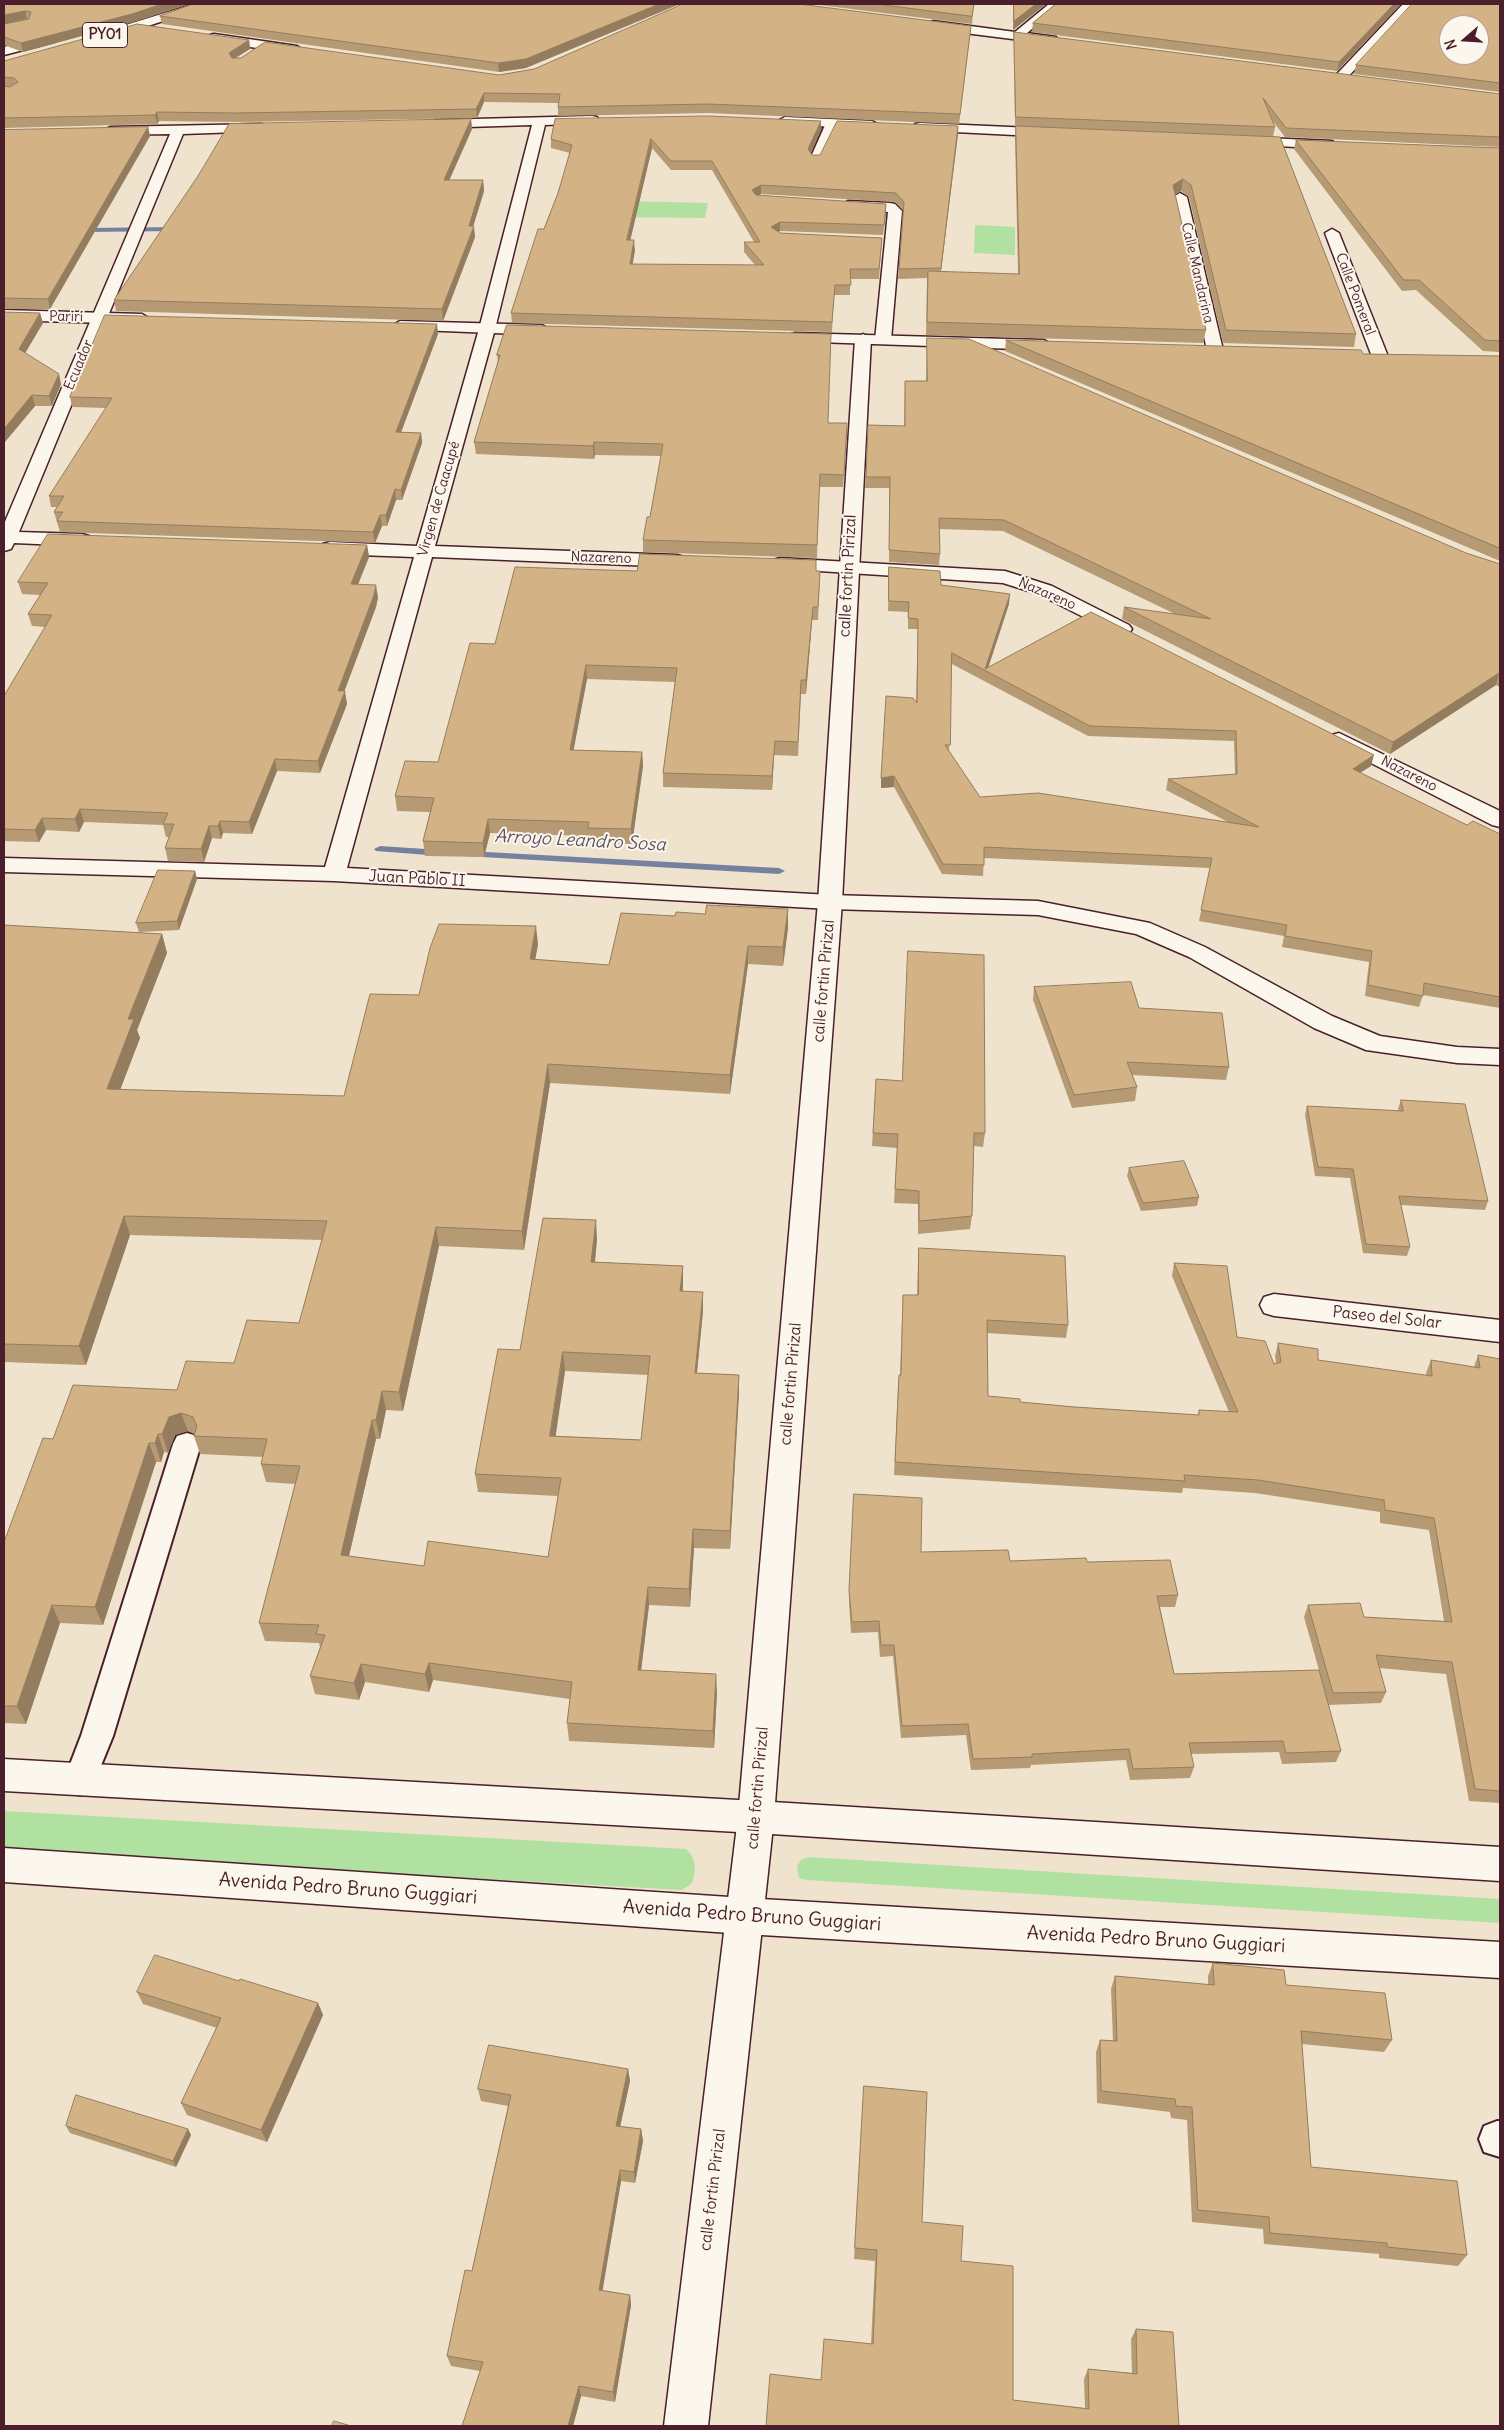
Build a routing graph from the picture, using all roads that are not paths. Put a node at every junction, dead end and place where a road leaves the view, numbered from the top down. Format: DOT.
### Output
graph roads {
  1 [pos="169,4"];
  2 [pos="205,4"];
  3 [pos="1056,4"];
  4 [pos="1408,4"];
  5 [pos="920,23"];
  6 [pos="97,26"];
  7 [pos="138,26"];
  8 [pos="167,31"];
  9 [pos="1017,36"];
  10 [pos="206,37"];
  11 [pos="90,39"];
  12 [pos="1066,42"];
  13 [pos="265,45"];
  14 [pos="4,51"];
  15 [pos="312,52"];
  16 [pos="252,53"];
  17 [pos="4,63"];
  18 [pos="1360,80"];
  19 [pos="605,120"];
  20 [pos="774,121"];
  21 [pos="539,122"];
  22 [pos="832,123"];
  23 [pos="422,124"];
  24 [pos="888,126"];
  25 [pos="907,126"];
  26 [pos="275,128"];
  27 [pos="178,130"];
  28 [pos="100,131"];
  29 [pos="1066,133"];
  30 [pos="1234,140"];
  31 [pos="1342,145"];
  32 [pos="816,159"];
  33 [pos="1180,197"];
  34 [pos="830,204"];
  35 [pos="1332,233"];
  36 [pos="4,315"];
  37 [pos="99,318"];
  38 [pos="158,320"];
  39 [pos="388,326"];
  40 [pos="488,329"];
  41 [pos="557,331"];
  42 [pos="784,337"];
  43 [pos="873,340"];
  44 [pos="968,342"];
  45 [pos="1057,345"];
  46 [pos="1195,349"];
  47 [pos="1215,350"];
  48 [pos="1234,350"];
  49 [pos="1359,354"];
  50 [pos="1379,354"];
  51 [pos="1397,355"];
  52 [pos="1014,362"];
  53 [pos="5,540"];
  54 [pos="96,540"];
  55 [pos="315,548"];
  56 [pos="424,551"];
  57 [pos="700,561"];
  58 [pos="759,564"];
  59 [pos="848,567"];
  60 [pos="1141,638"];
  61 [pos="1325,731"];
  62 [pos="1500,820"];
  63 [pos="4,865"];
  64 [pos="334,874"];
  65 [pos="830,902"];
  66 [pos="1500,1057"];
  67 [pos="1274,1305"];
  68 [pos="1500,1331"];
  69 [pos="187,1444"];
  70 [pos="4,1775"];
  71 [pos="80,1780"];
  72 [pos="756,1817"];
  73 [pos="1500,1864"];
  74 [pos="4,1865"];
  75 [pos="744,1916"];
  76 [pos="1500,1960"];
  77 [pos="686,2426"];
  1 -- 6 [label="main road, PY01"];
  2 -- 7 [label="main road, PY01"];
  3 -- 9 [label="main road"];
  4 -- 18 [label="main road"];
  5 -- 9 [label="main road"];
  7 -- 8 [label="main road"];
  7 -- 11 [label="main road, PY01"];
  9 -- 12 [label="main road"];
  10 -- 13 [label="main road"];
  13 -- 15 [label="main road"];
  13 -- 16 [label="lane"];
  14 -- 17 [label="main road, PY01"];
  19 -- 21 [label="main road"];
  20 -- 22 [label="main road"];
  21 -- 23 [label="main road"];
  21 -- 40 [label="main road, Virgen de Caacupé"];
  22 -- 24 [label="main road"];
  22 -- 32 [label="lane"];
  25 -- 29 [label="main road"];
  26 -- 27 [label="main road"];
  27 -- 28 [label="main road"];
  27 -- 37 [label="main road, Ecuador"];
  30 -- 31 [label="main road"];
  33 -- 47 [label="main road, Calle Mandarina"];
  34 -- 43 [label="main road, calle fortin Pirizal"];
  35 -- 50 [label="main road, Calle Pomeral"];
  36 -- 37 [label="main road, Parirí"];
  37 -- 38 [label="main road, Parirí"];
  37 -- 53 [label="main road, Ecuador"];
  39 -- 40 [label="main road"];
  40 -- 41 [label="main road"];
  40 -- 56 [label="main road, Virgen de Caacupé"];
  42 -- 43 [label="main road"];
  43 -- 44 [label="main road"];
  43 -- 59 [label="main road, calle fortin Pirizal"];
  44 -- 45 [label="main road"];
  44 -- 52 [label="main road"];
  46 -- 47 [label="main road"];
  47 -- 48 [label="main road"];
  49 -- 50 [label="main road"];
  50 -- 51 [label="main road"];
  53 -- 54 [label="main road"];
  55 -- 56 [label="main road, Nazareno"];
  56 -- 57 [label="main road, Nazareno"];
  56 -- 64 [label="main road, Virgen de Caacupé"];
  58 -- 59 [label="main road, Nazareno"];
  59 -- 60 [label="main road, Nazareno"];
  59 -- 65 [label="main road, calle fortin Pirizal"];
  61 -- 62 [label="main road, Nazareno"];
  63 -- 64 [label="main road, Juan Pablo II"];
  64 -- 65 [label="main road, Juan Pablo II"];
  65 -- 66 [label="main road, Juan Pablo II"];
  65 -- 72 [label="main road, calle fortin Pirizal"];
  67 -- 68 [label="main road, Paseo del Solar"];
  69 -- 71 [label="lane"];
  70 -- 71 [label="main road"];
  71 -- 72 [label="main road"];
  72 -- 73 [label="main road"];
  72 -- 75 [label="main road, calle fortin Pirizal"];
  74 -- 75 [label="main road, Avenida Pedro Bruno Guggiari"];
  75 -- 76 [label="main road, Avenida Pedro Bruno Guggiari"];
  75 -- 77 [label="main road, calle fortin Pirizal"];
}
